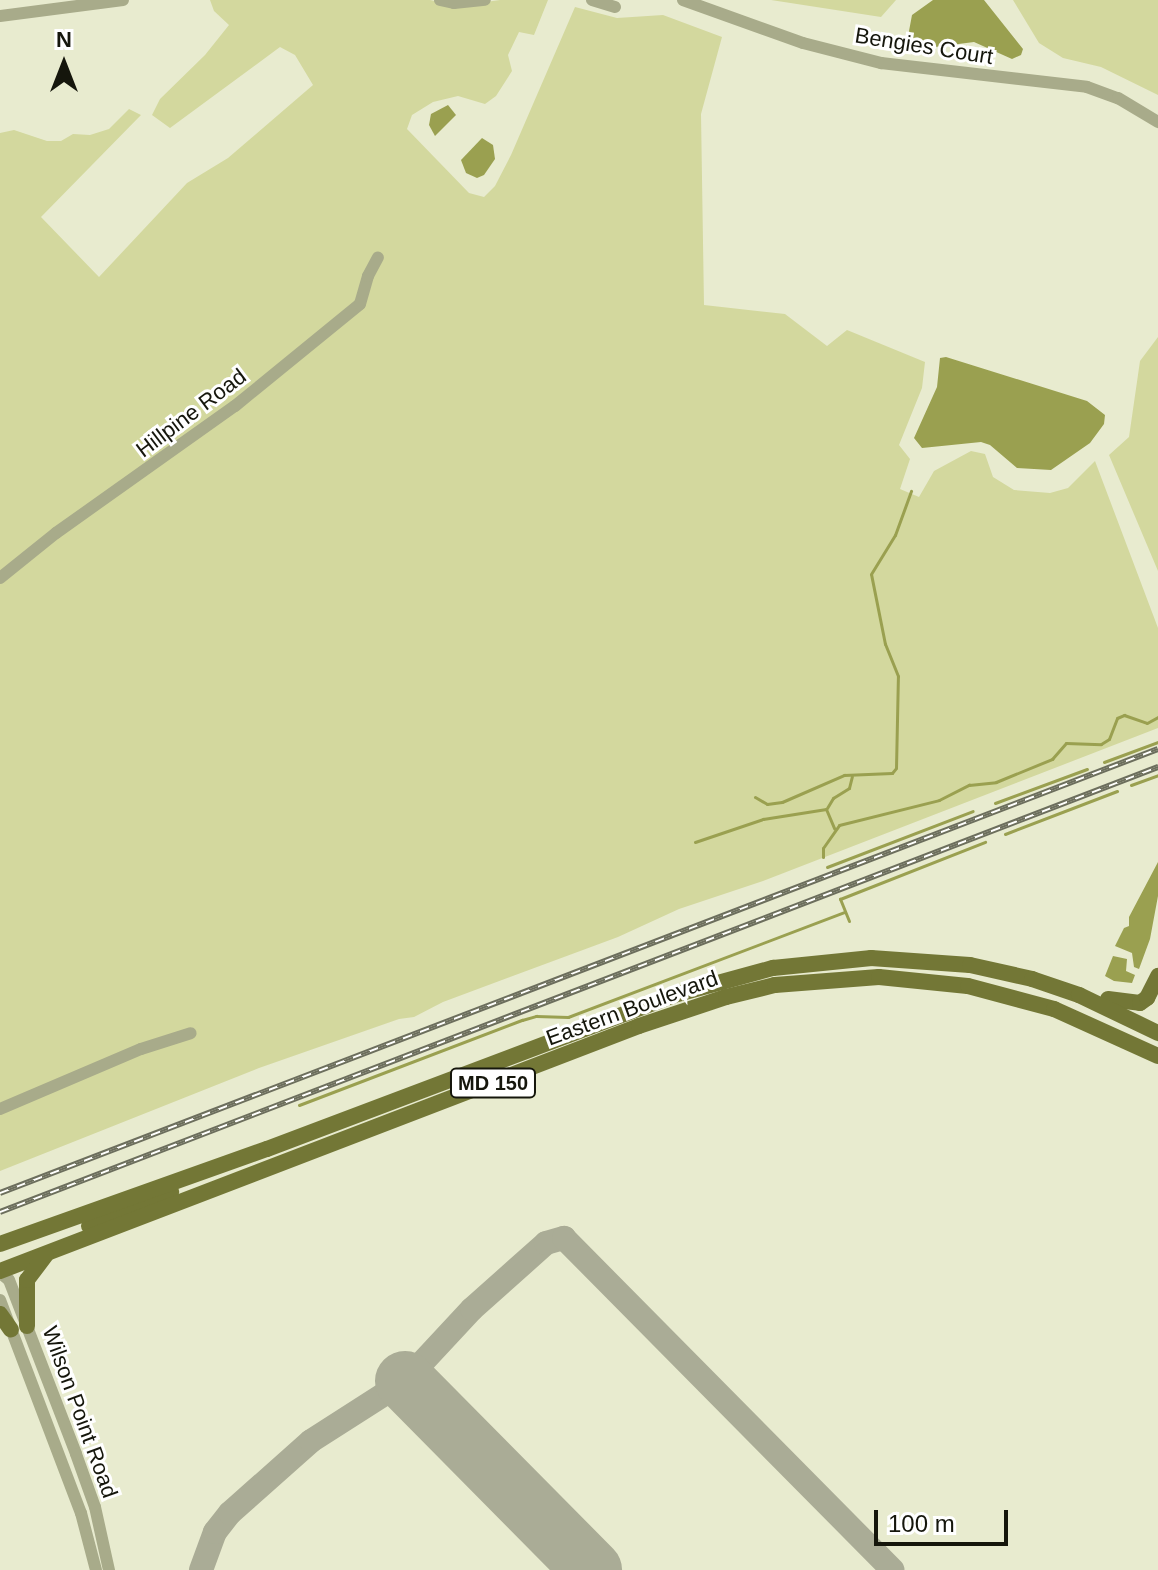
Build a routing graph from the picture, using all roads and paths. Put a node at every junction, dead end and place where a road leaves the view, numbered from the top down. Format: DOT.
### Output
graph roads {
  1 [pos="123,0"];
  2 [pos="440,0"];
  3 [pos="485,0"];
  4 [pos="592,0"];
  5 [pos="683,0"];
  6 [pos="56,4"];
  7 [pos="615,7"];
  8 [pos="0,16"];
  9 [pos="1158,122"];
  10 [pos="378,257"];
  11 [pos="0,578"];
  12 [pos="1158,976"];
  13 [pos="1158,992"];
  14 [pos="1079,995"];
  15 [pos="1154,1029"];
  16 [pos="191,1033"];
  17 [pos="1146,1050"];
  18 [pos="0,1109"];
  19 [pos="267,1149"];
  20 [pos="0,1244"];
  21 [pos="47,1254"];
  22 [pos="0,1271"];
  23 [pos="0,1300"];
  24 [pos="0,1314"];
  25 [pos="19,1328"];
  26 [pos="96,1513"];
  27 [pos="83,1518"];
  28 [pos="96,1570"];
  29 [pos="109,1570"];
  1 -- 6 [label="street"];
  2 -- 3 [label="street"];
  4 -- 7 [label="street"];
  5 -- 9 [label="street, Bengies Court"];
  6 -- 8 [label="street"];
  10 -- 11 [label="street, Hillpine Road"];
  12 -- 14 [label="main road"];
  13 -- 15 [label="main road"];
  14 -- 15 [label="main road, Eastern Boulevard / MD 150"];
  14 -- 19 [label="main road, Eastern Boulevard / MD 150"];
  15 -- 17 [label="main road"];
  16 -- 18 [label="street"];
  17 -- 21 [label="main road, Eastern Boulevard / MD 150"];
  19 -- 20 [label="main road, Eastern Boulevard / MD 150"];
  19 -- 22 [label="main road"];
  21 -- 22 [label="main road, Eastern Boulevard / MD 150"];
  21 -- 25 [label="main road"];
  22 -- 25 [label="street, Wilson Point Road"];
  23 -- 25 [label="street, Wilson Point Road"];
  24 -- 25 [label="main road"];
  25 -- 26 [label="street, Wilson Point Road"];
  25 -- 27 [label="street, Wilson Point Road"];
  26 -- 27 [label="street"];
  26 -- 29 [label="street, Wilson Point Road"];
  27 -- 28 [label="street, Wilson Point Road"];
}
